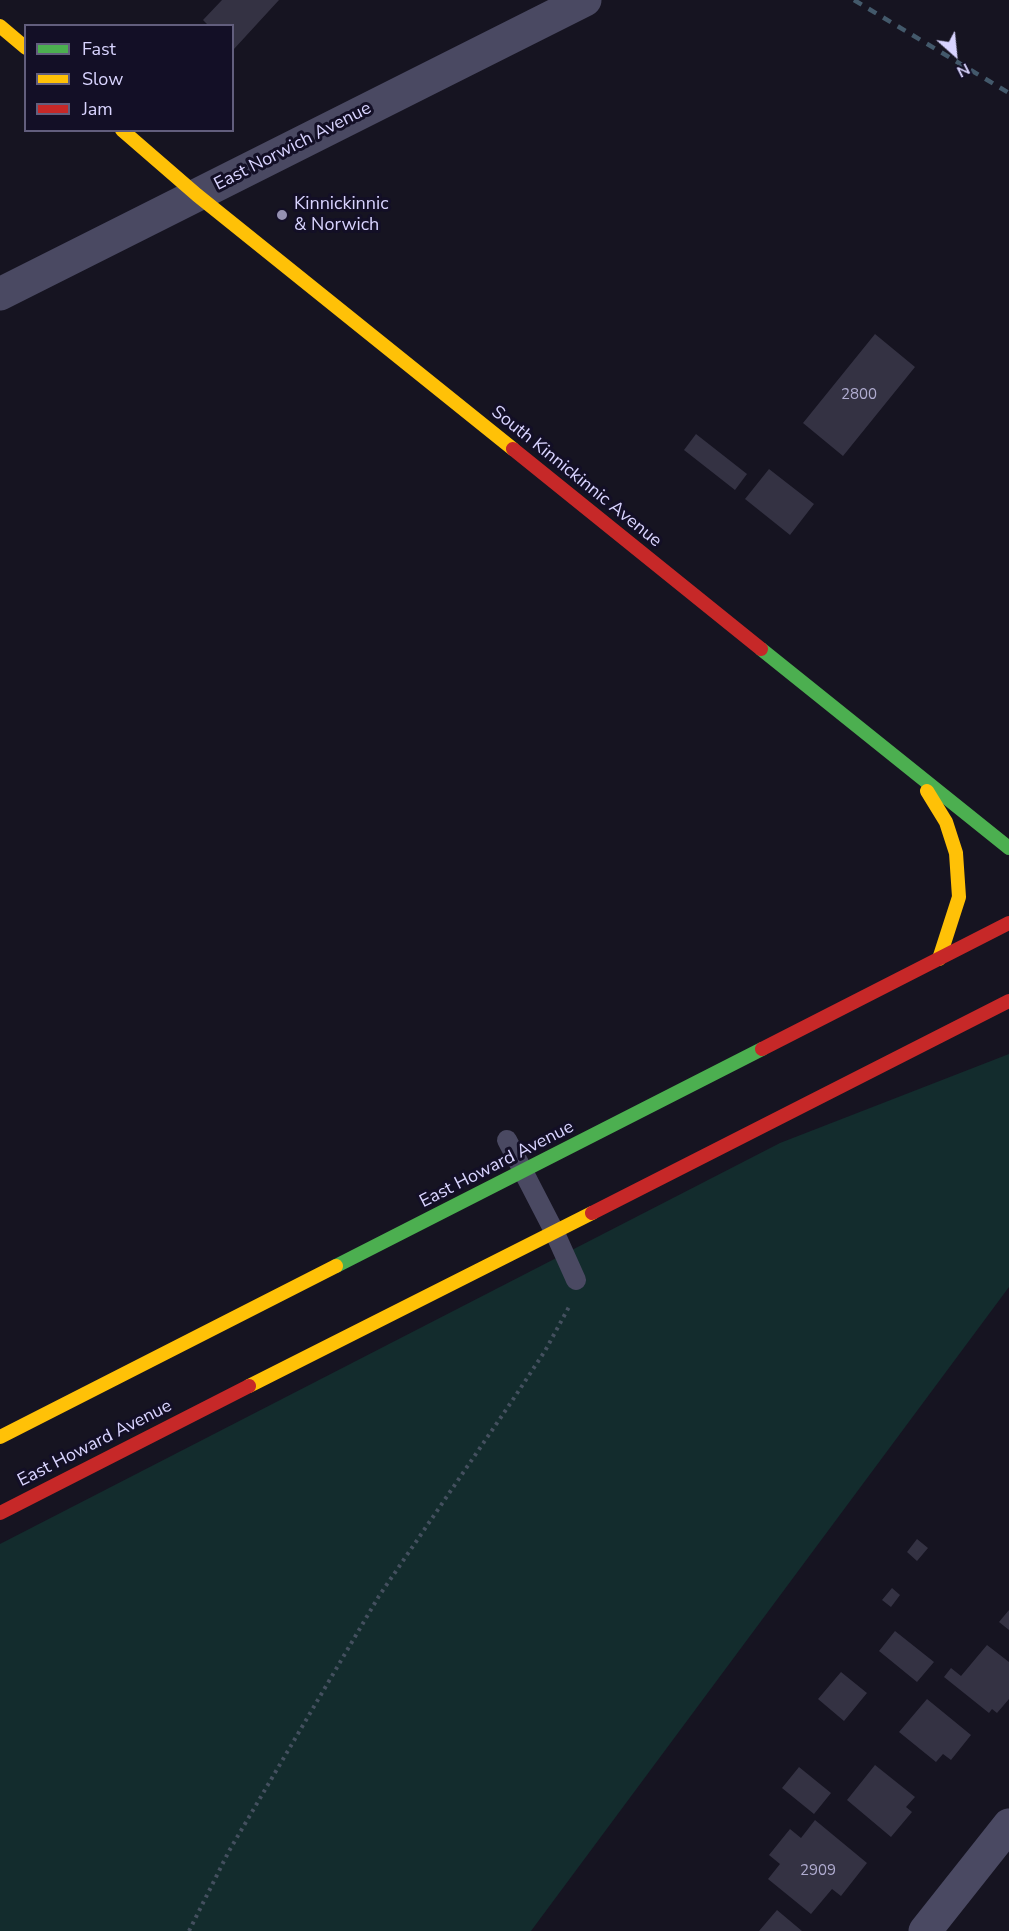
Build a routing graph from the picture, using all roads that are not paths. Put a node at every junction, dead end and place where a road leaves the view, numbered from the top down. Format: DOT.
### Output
graph roads {
  1 [pos="585,0"];
  2 [pos="0,26"];
  3 [pos="24,46"];
  4 [pos="124,132"];
  5 [pos="197,195"];
  6 [pos="0,294"];
  7 [pos="915,772"];
  8 [pos="948,799"];
  9 [pos="988,813"];
  10 [pos="1009,848"];
  11 [pos="1009,923"];
  12 [pos="939,959"];
  13 [pos="1009,1000"];
  14 [pos="964,1039"];
  15 [pos="886,1063"];
  16 [pos="507,1140"];
  17 [pos="524,1172"];
  18 [pos="554,1231"];
  19 [pos="576,1280"];
  20 [pos="0,1437"];
  21 [pos="0,1513"];
  22 [pos="1009,1825"];
  23 [pos="925,1931"];
  1 -- 5 [label="street, East Norwich Avenue"];
  2 -- 3 [label="main road"];
  4 -- 5 [label="main road, South Kinnickinnic Avenue"];
  5 -- 6 [label="street, East Norwich Avenue"];
  5 -- 7 [label="main road, South Kinnickinnic Avenue"];
  7 -- 8 [label="main road, South Kinnickinnic Avenue"];
  7 -- 12 [label="main road"];
  8 -- 9 [label="main road"];
  8 -- 10 [label="main road, South Kinnickinnic Avenue"];
  11 -- 12 [label="main road, East Howard Avenue"];
  12 -- 17 [label="main road, East Howard Avenue"];
  13 -- 15 [label="main road, East Howard Avenue"];
  14 -- 15 [label="main road"];
  15 -- 18 [label="main road, East Howard Avenue"];
  16 -- 17 [label="lane"];
  17 -- 18 [label="lane"];
  17 -- 20 [label="main road, East Howard Avenue"];
  18 -- 19 [label="lane"];
  18 -- 21 [label="main road, East Howard Avenue"];
  22 -- 23 [label="street"];
}
